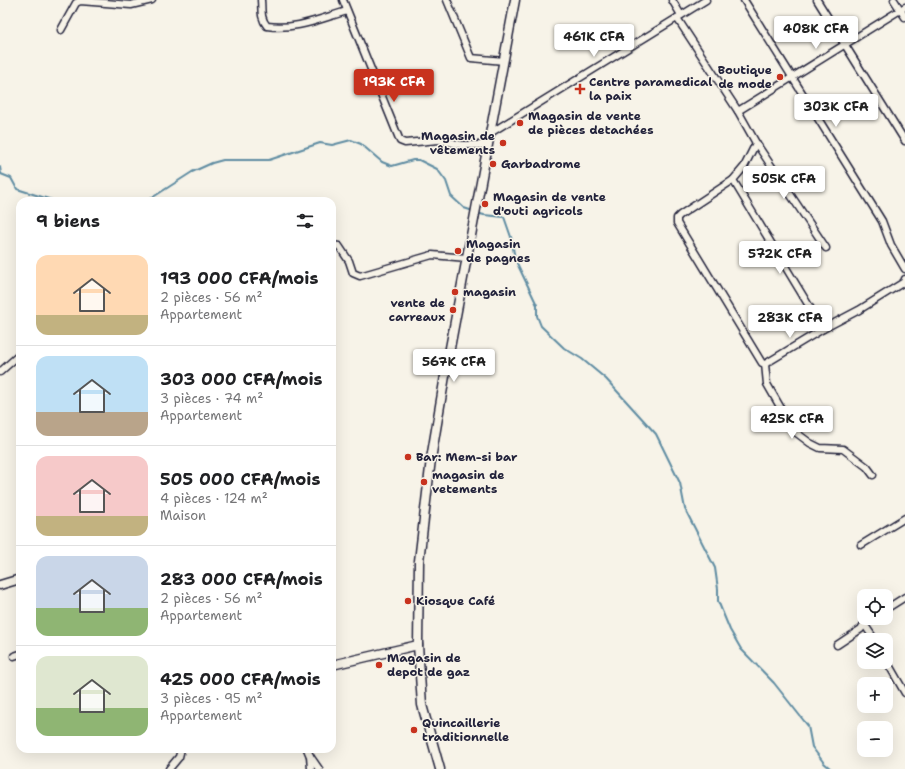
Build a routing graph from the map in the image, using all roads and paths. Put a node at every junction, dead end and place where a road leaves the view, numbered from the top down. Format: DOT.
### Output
graph roads {
  1 [pos="152,0"];
  2 [pos="261,0"];
  3 [pos="343,0"];
  4 [pos="448,0"];
  5 [pos="515,0"];
  6 [pos="672,0"];
  7 [pos="706,0"];
  8 [pos="744,0"];
  9 [pos="817,0"];
  10 [pos="894,0"];
  11 [pos="903,8"];
  12 [pos="347,11"];
  13 [pos="679,16"];
  14 [pos="905,17"];
  15 [pos="61,30"];
  16 [pos="844,43"];
  17 [pos="504,61"];
  18 [pos="793,76"];
  19 [pos="738,110"];
  20 [pos="492,132"];
  21 [pos="905,141"];
  22 [pos="756,143"];
  23 [pos="487,145"];
  24 [pos="733,180"];
  25 [pos="336,246"];
  26 [pos="826,248"];
  27 [pos="467,258"];
  28 [pos="905,269"];
  29 [pos="905,279"];
  30 [pos="823,329"];
  31 [pos="16,358"];
  32 [pos="765,364"];
  33 [pos="0,372"];
  34 [pos="873,475"];
  35 [pos="905,518"];
  36 [pos="861,545"];
  37 [pos="16,580"];
  38 [pos="0,585"];
  39 [pos="905,597"];
  40 [pos="893,604"];
  41 [pos="863,625"];
  42 [pos="418,645"];
  43 [pos="837,645"];
  44 [pos="336,665"];
  45 [pos="891,669"];
  46 [pos="905,693"];
  47 [pos="180,753"];
  48 [pos="309,753"];
  49 [pos="310,756"];
  50 [pos="169,769"];
  51 [pos="310,769"];
  52 [pos="319,769"];
  53 [pos="440,769"];
  1 -- 15 [label="street"];
  2 -- 12 [label="street"];
  3 -- 12 [label="street"];
  4 -- 17 [label="street"];
  5 -- 17 [label="street"];
  6 -- 13 [label="street"];
  7 -- 13 [label="street"];
  8 -- 18 [label="street"];
  9 -- 16 [label="street"];
  10 -- 11 [label="street"];
  11 -- 14 [label="street"];
  11 -- 16 [label="street"];
  12 -- 23 [label="street"];
  13 -- 19 [label="street"];
  13 -- 20 [label="street"];
  16 -- 18 [label="street"];
  16 -- 21 [label="street"];
  17 -- 20 [label="street"];
  18 -- 19 [label="street"];
  18 -- 28 [label="street"];
  19 -- 22 [label="street"];
  20 -- 23 [label="street"];
  22 -- 24 [label="street"];
  22 -- 26 [label="street"];
  23 -- 27 [label="street"];
  24 -- 30 [label="street"];
  24 -- 32 [label="street"];
  25 -- 27 [label="street"];
  27 -- 42 [label="street"];
  29 -- 30 [label="street"];
  30 -- 32 [label="street"];
  31 -- 33 [label="street"];
  32 -- 34 [label="street"];
  35 -- 36 [label="street"];
  37 -- 38 [label="street"];
  39 -- 40 [label="street"];
  41 -- 43 [label="street"];
  42 -- 44 [label="street"];
  42 -- 53 [label="street"];
  45 -- 46 [label="street"];
  47 -- 50 [label="street"];
  48 -- 49 [label="street"];
  49 -- 51 [label="street"];
  49 -- 52 [label="street"];
}
